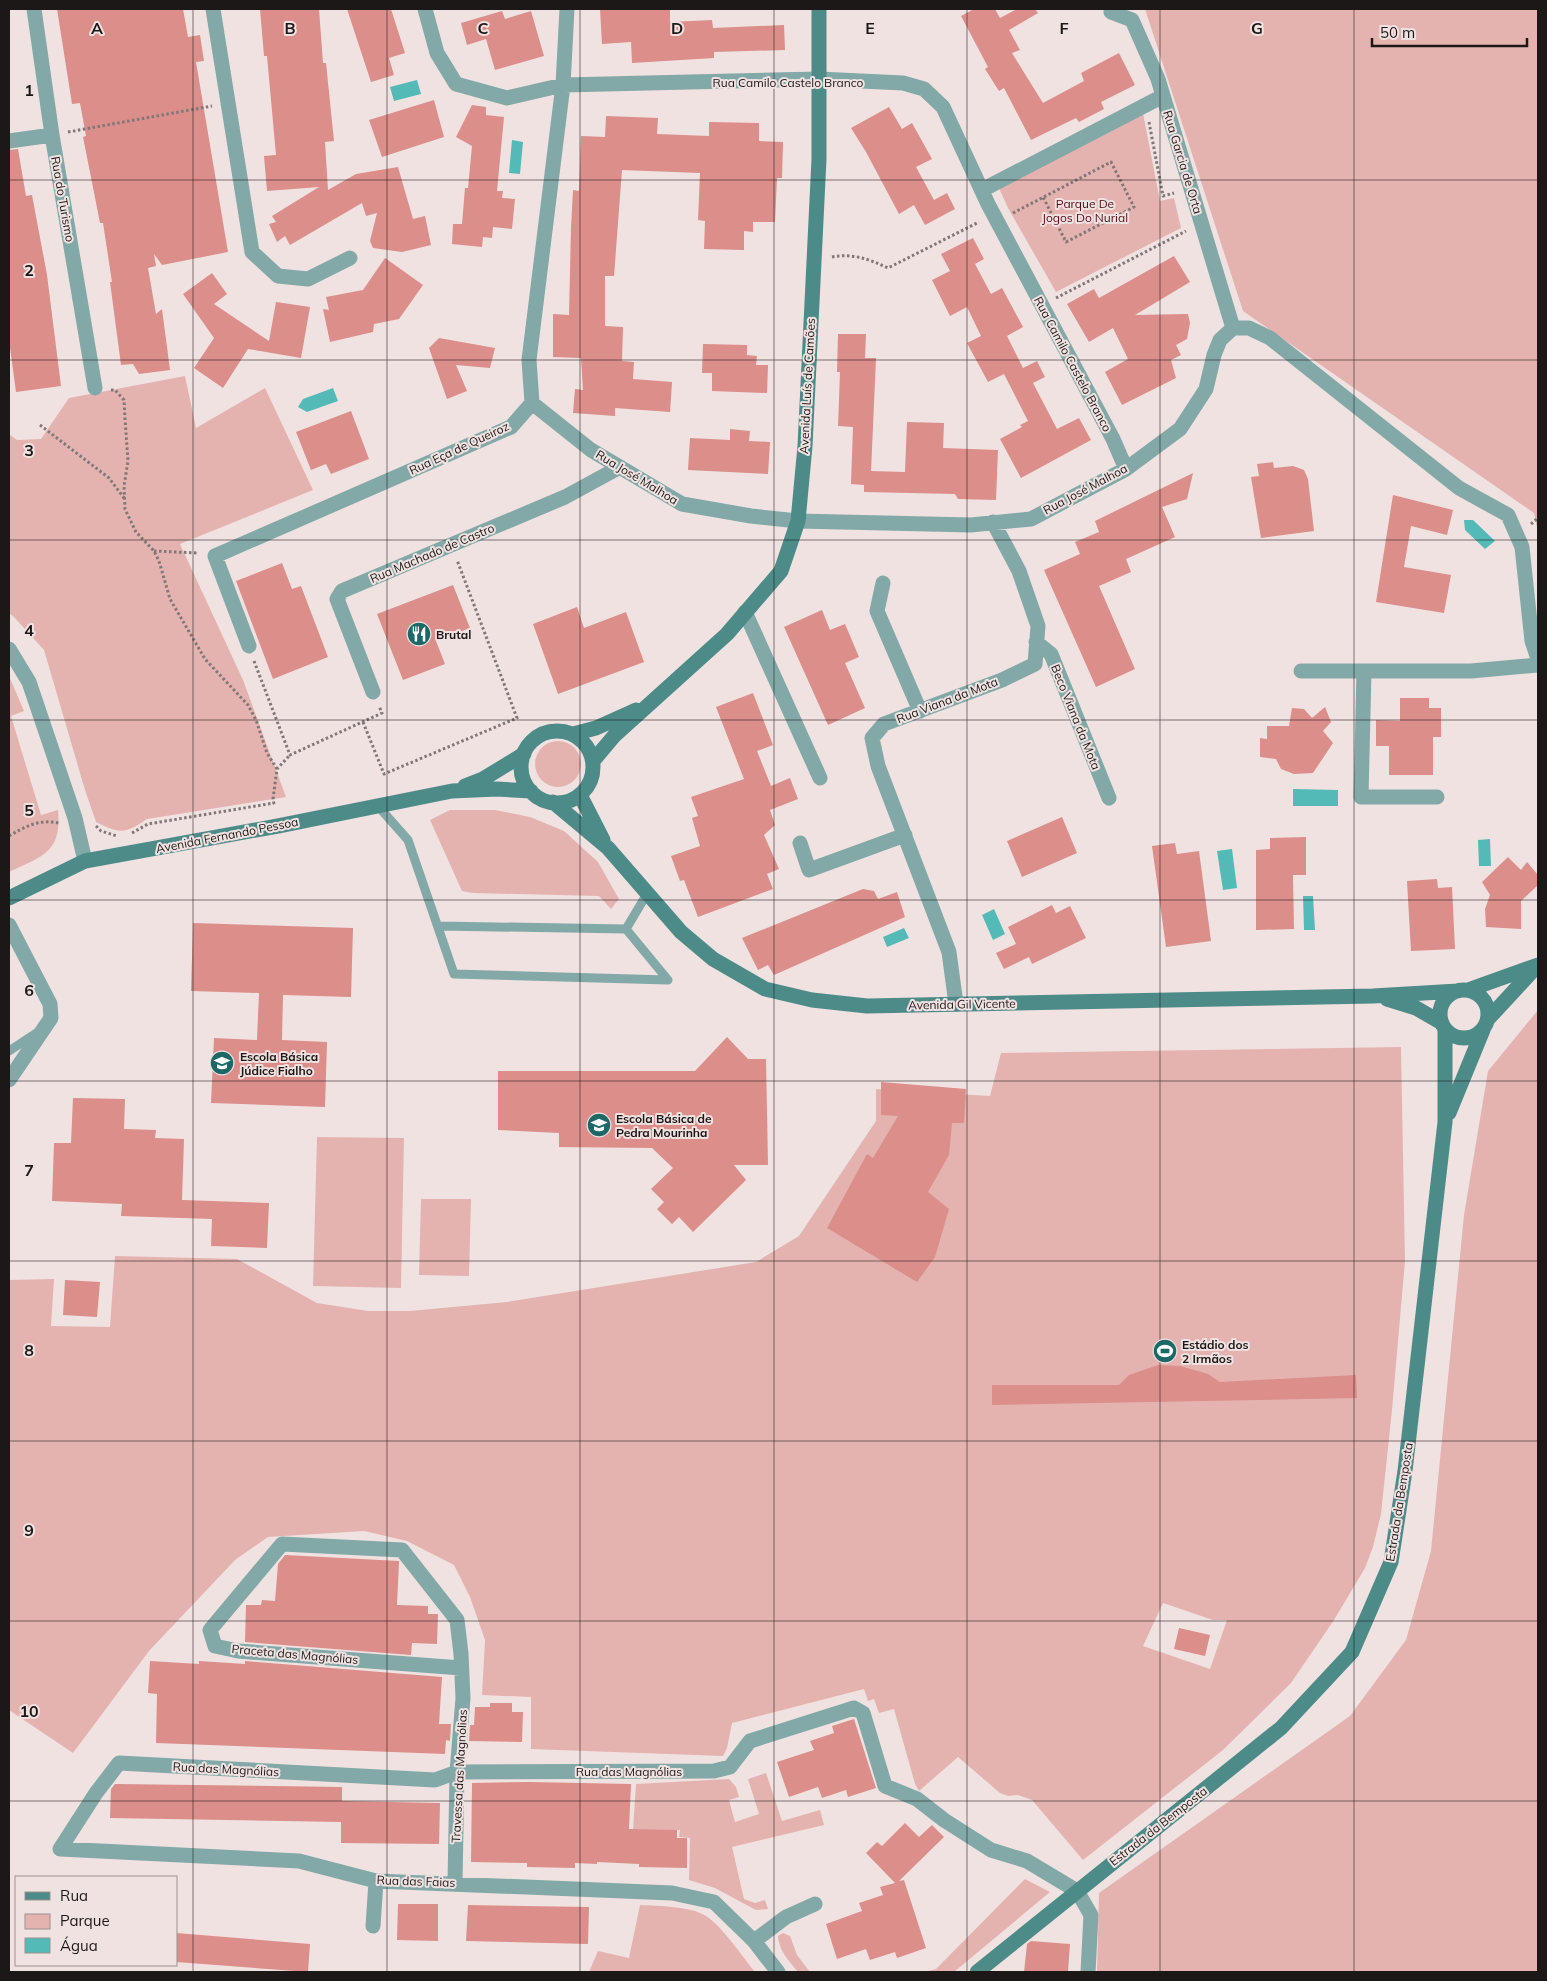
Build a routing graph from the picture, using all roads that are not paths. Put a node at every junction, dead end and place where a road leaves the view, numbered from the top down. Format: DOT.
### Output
graph roads {
  1 [pos="34,9"];
  2 [pos="214,9"];
  3 [pos="425,9"];
  4 [pos="567,9"];
  5 [pos="819,9"];
  6 [pos="1110,12"];
  7 [pos="819,79"];
  8 [pos="562,85"];
  9 [pos="1163,96"];
  10 [pos="52,134"];
  11 [pos="9,141"];
  12 [pos="982,190"];
  13 [pos="350,258"];
  14 [pos="1233,328"];
  15 [pos="95,388"];
  16 [pos="532,403"];
  17 [pos="620,467"];
  18 [pos="1126,469"];
  19 [pos="798,521"];
  20 [pos="993,522"];
  21 [pos="884,583"];
  22 [pos="745,612"];
  23 [pos="1036,642"];
  24 [pos="249,646"];
  25 [pos="9,649"];
  26 [pos="1538,659"];
  27 [pos="1538,665"];
  28 [pos="1301,671"];
  29 [pos="1364,671"];
  30 [pos="374,692"];
  31 [pos="647,706"];
  32 [pos="920,711"];
  33 [pos="573,734"];
  34 [pos="524,754"];
  35 [pos="593,761"];
  36 [pos="820,778"];
  37 [pos="452,791"];
  38 [pos="531,791"];
  39 [pos="580,795"];
  40 [pos="1108,798"];
  41 [pos="1437,798"];
  42 [pos="553,802"];
  43 [pos="378,806"];
  44 [pos="905,835"];
  45 [pos="800,843"];
  46 [pos="608,848"];
  47 [pos="85,862"];
  48 [pos="648,892"];
  49 [pos="9,898"];
  50 [pos="9,925"];
  51 [pos="438,926"];
  52 [pos="626,929"];
  53 [pos="1538,965"];
  54 [pos="1463,990"];
  55 [pos="1373,996"];
  56 [pos="956,1004"];
  57 [pos="1486,1024"];
  58 [pos="1444,1026"];
  59 [pos="42,1030"];
  60 [pos="9,1051"];
  61 [pos="9,1080"];
  62 [pos="1445,1122"];
  63 [pos="461,1668"];
  64 [pos="457,1772"];
  65 [pos="96,1793"];
  66 [pos="376,1881"];
  67 [pos="455,1883"];
  68 [pos="1077,1891"];
  69 [pos="815,1904"];
  70 [pos="373,1926"];
  71 [pos="754,1941"];
  72 [pos="778,1972"];
  73 [pos="977,1972"];
  74 [pos="1088,1972"];
  1 -- 10 [label="street, Rua do Turismo"];
  2 -- 13 [label="street"];
  3 -- 8 [label="street, Rua Camilo Castelo Branco"];
  4 -- 8 [label="street"];
  5 -- 7 [label="street, Avenida Luís de Camões"];
  6 -- 9 [label="street, Rua Garcia de Orta"];
  7 -- 8 [label="street, Rua Camilo Castelo Branco"];
  7 -- 12 [label="street, Rua Camilo Castelo Branco"];
  7 -- 19 [label="street, Avenida Luís de Camões"];
  8 -- 16 [label="street"];
  9 -- 12 [label="street"];
  9 -- 14 [label="street, Rua Garcia de Orta"];
  10 -- 11 [label="street"];
  10 -- 15 [label="street, Rua do Turismo"];
  12 -- 18 [label="street, Rua Camilo Castelo Branco"];
  14 -- 18 [label="street, Rua José Malhoa"];
  14 -- 26 [label="street"];
  16 -- 17 [label="street, Rua José Malhoa"];
  16 -- 24 [label="street, Rua Eça de Queiroz"];
  17 -- 19 [label="street, Rua José Malhoa"];
  17 -- 30 [label="street, Rua Machado de Castro"];
  18 -- 20 [label="street, Rua José Malhoa"];
  19 -- 20 [label="street, Rua José Malhoa"];
  19 -- 22 [label="street, Avenida Luís de Camões"];
  20 -- 23 [label="street, Rua Viana da Mota"];
  21 -- 32 [label="street"];
  22 -- 31 [label="street, Avenida Luís de Camões"];
  22 -- 36 [label="street"];
  23 -- 32 [label="street, Rua Viana da Mota"];
  23 -- 40 [label="street, Beco Viana da Mota"];
  25 -- 47 [label="street"];
  27 -- 29 [label="street"];
  28 -- 29 [label="street"];
  29 -- 41 [label="street"];
  31 -- 33 [label="street"];
  31 -- 35 [label="street"];
  32 -- 44 [label="street, Rua Viana da Mota"];
  33 -- 34 [label="street"];
  33 -- 35 [label="street"];
  34 -- 37 [label="street"];
  34 -- 38 [label="street"];
  35 -- 39 [label="street"];
  37 -- 38 [label="street"];
  37 -- 43 [label="street, Avenida Fernando Pessoa"];
  38 -- 42 [label="street"];
  39 -- 42 [label="street"];
  39 -- 46 [label="street"];
  42 -- 46 [label="street"];
  43 -- 47 [label="street, Avenida Fernando Pessoa"];
  43 -- 51 [label="lane"];
  44 -- 45 [label="street"];
  44 -- 56 [label="street, Rua Viana da Mota"];
  46 -- 48 [label="street, Avenida Gil Vicente"];
  47 -- 49 [label="street, Avenida Fernando Pessoa"];
  48 -- 52 [label="lane"];
  48 -- 56 [label="street, Avenida Gil Vicente"];
  50 -- 59 [label="street"];
  51 -- 52 [label="lane"];
  51 -- 52 [label="lane"];
  53 -- 54 [label="street"];
  53 -- 57 [label="street"];
  54 -- 55 [label="street"];
  54 -- 57 [label="street"];
  54 -- 58 [label="street"];
  55 -- 56 [label="street, Avenida Gil Vicente"];
  55 -- 58 [label="street"];
  57 -- 58 [label="street"];
  57 -- 62 [label="street"];
  58 -- 62 [label="street"];
  59 -- 60 [label="lane"];
  59 -- 61 [label="street"];
  62 -- 68 [label="street, Estrada da Bemposta"];
  63 -- 63 [label="street, Praceta das Magnólias"];
  63 -- 64 [label="street, Travessa das Magnólias"];
  64 -- 65 [label="street, Rua das Magnólias"];
  64 -- 67 [label="street, Travessa das Magnólias"];
  64 -- 68 [label="street, Rua das Magnólias"];
  65 -- 66 [label="street, Rua das Faias"];
  66 -- 67 [label="street, Rua das Faias"];
  66 -- 70 [label="street"];
  67 -- 71 [label="street, Rua das Faias"];
  68 -- 73 [label="street, Estrada da Bemposta"];
  68 -- 74 [label="street"];
  69 -- 71 [label="street"];
  71 -- 72 [label="street, Rua das Faias"];
}
